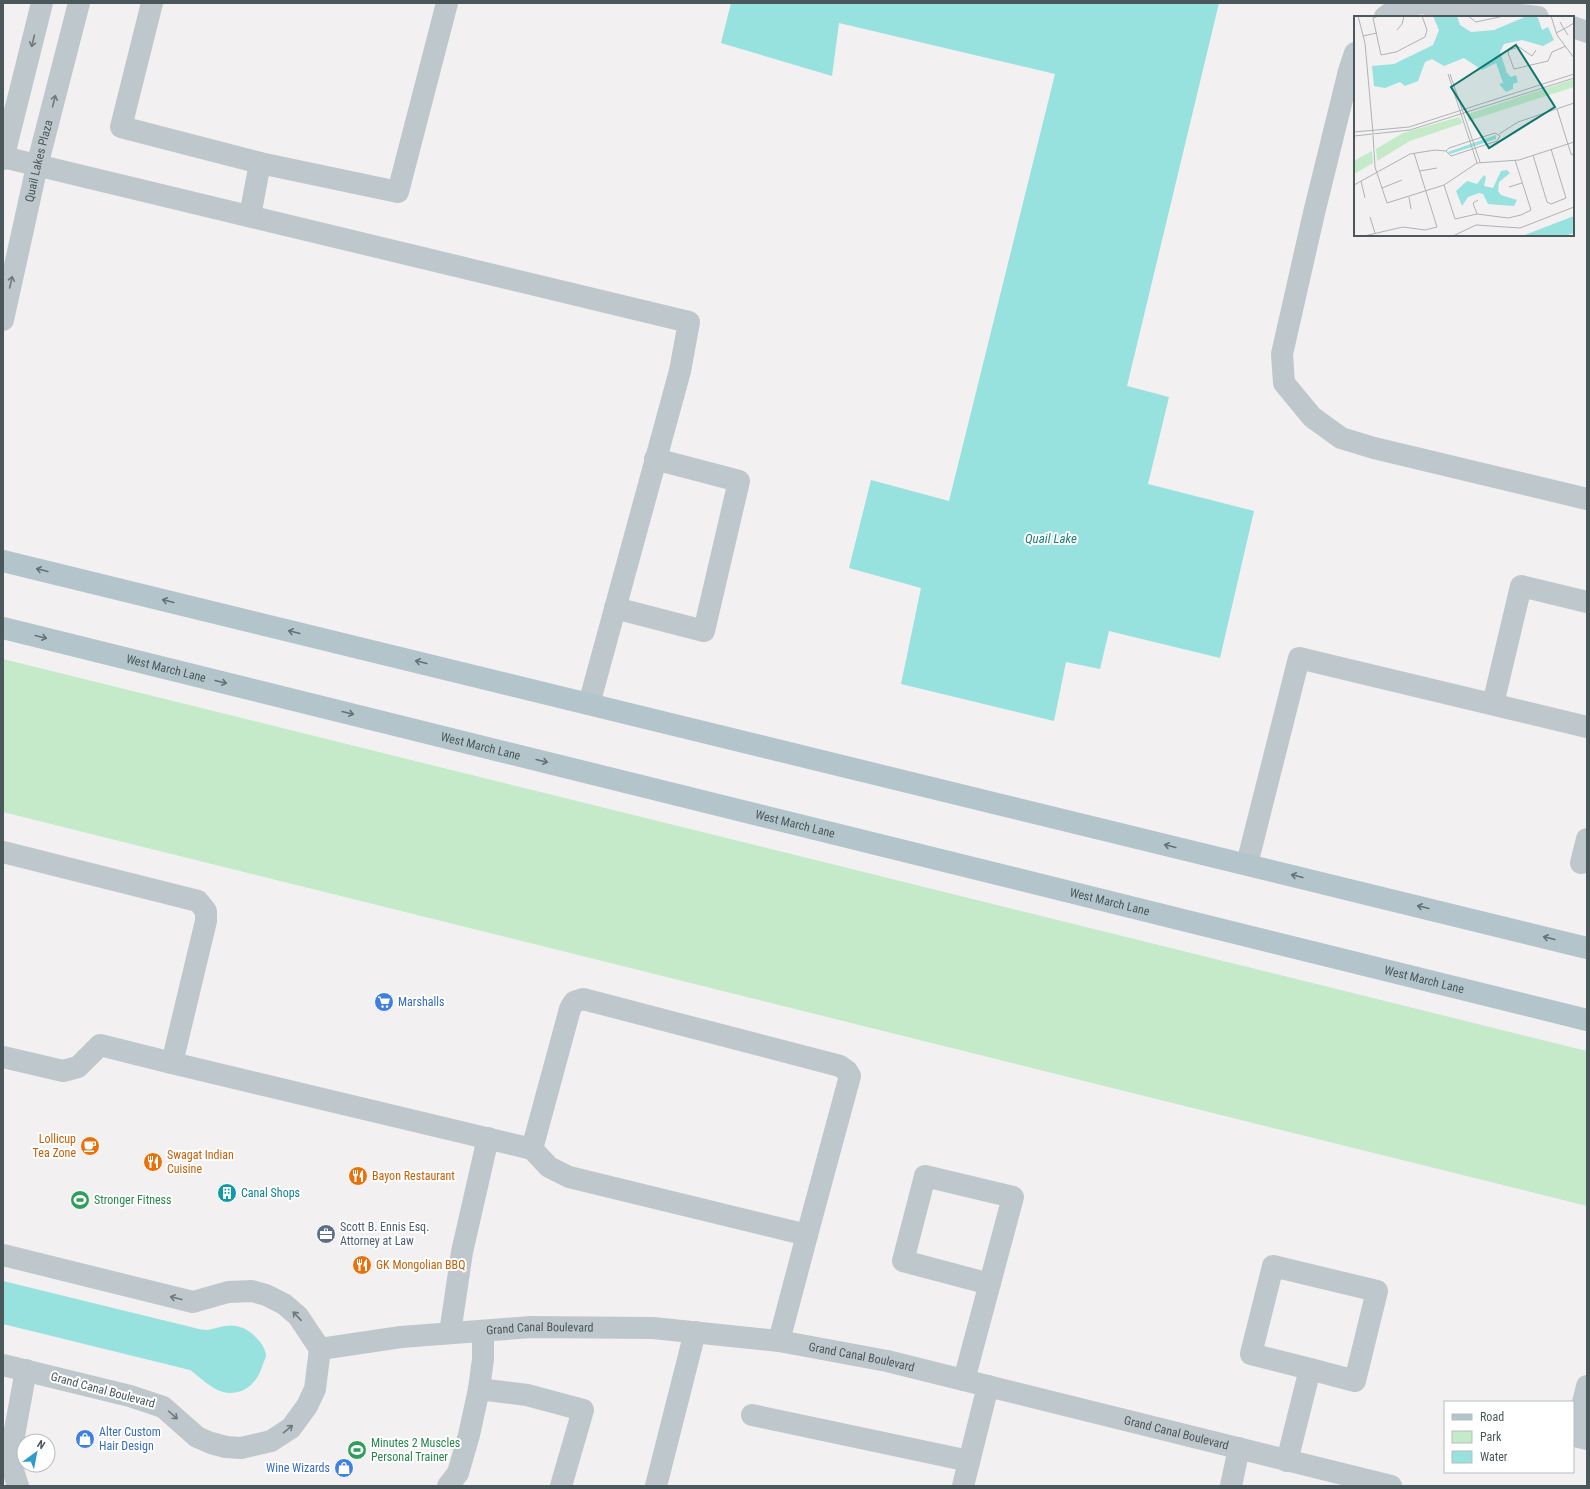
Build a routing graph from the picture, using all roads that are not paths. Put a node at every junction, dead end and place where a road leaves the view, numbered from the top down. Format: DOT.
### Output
graph roads {
  1 [pos="42,3"];
  2 [pos="79,3"];
  3 [pos="152,3"];
  4 [pos="447,3"];
  5 [pos="1419,3"];
  6 [pos="1386,16"];
  7 [pos="1530,16"];
  8 [pos="1574,27"];
  9 [pos="1587,32"];
  10 [pos="1354,56"];
  11 [pos="3,158"];
  12 [pos="260,163"];
  13 [pos="37,166"];
  14 [pos="250,216"];
  15 [pos="3,320"];
  16 [pos="655,458"];
  17 [pos="1587,499"];
  18 [pos="3,561"];
  19 [pos="1587,602"];
  20 [pos="615,608"];
  21 [pos="3,628"];
  22 [pos="589,704"];
  23 [pos="1493,704"];
  24 [pos="1587,726"];
  25 [pos="1587,839"];
  26 [pos="3,852"];
  27 [pos="1581,863"];
  28 [pos="1247,864"];
  29 [pos="1587,948"];
  30 [pos="1587,1020"];
  31 [pos="3,1056"];
  32 [pos="172,1063"];
  33 [pos="488,1138"];
  34 [pos="532,1150"];
  35 [pos="807,1235"];
  36 [pos="3,1255"];
  37 [pos="990,1284"];
  38 [pos="483,1331"];
  39 [pos="695,1332"];
  40 [pos="450,1333"];
  41 [pos="779,1341"];
  42 [pos="320,1348"];
  43 [pos="3,1365"];
  44 [pos="1310,1369"];
  45 [pos="26,1370"];
  46 [pos="964,1380"];
  47 [pos="988,1386"];
  48 [pos="1587,1386"];
  49 [pos="479,1389"];
  50 [pos="752,1415"];
  51 [pos="1587,1438"];
  52 [pos="1239,1448"];
  53 [pos="969,1460"];
  54 [pos="1288,1461"];
  55 [pos="18,1486"];
  56 [pos="448,1486"];
  57 [pos="561,1486"];
  58 [pos="656,1486"];
  59 [pos="963,1486"];
  60 [pos="1231,1486"];
  61 [pos="1391,1486"];
  1 -- 11 [label="street, one-way"];
  13 -- 2 [label="street, Quail Lakes Plaza, one-way"];
  3 -- 12 [label="street"];
  4 -- 12 [label="street"];
  5 -- 6 [label="street"];
  5 -- 7 [label="street"];
  8 -- 9 [label="street"];
  10 -- 17 [label="street"];
  11 -- 13 [label="street"];
  12 -- 14 [label="street"];
  13 -- 14 [label="street"];
  15 -- 13 [label="street, Quail Lakes Plaza, one-way"];
  14 -- 16 [label="street"];
  16 -- 20 [label="street"];
  16 -- 20 [label="street"];
  22 -- 18 [label="main road, one-way"];
  19 -- 23 [label="street"];
  20 -- 22 [label="street"];
  21 -- 30 [label="main road, West March Lane, one-way"];
  28 -- 22 [label="main road, one-way"];
  23 -- 24 [label="street"];
  23 -- 28 [label="street"];
  25 -- 27 [label="street"];
  26 -- 32 [label="street"];
  29 -- 28 [label="main road, one-way"];
  31 -- 32 [label="street"];
  32 -- 33 [label="street"];
  33 -- 34 [label="street"];
  33 -- 40 [label="street"];
  34 -- 35 [label="street"];
  34 -- 35 [label="street"];
  35 -- 41 [label="street"];
  42 -- 36 [label="street, one-way"];
  37 -- 37 [label="street"];
  37 -- 46 [label="street"];
  38 -- 39 [label="street, Grand Canal Boulevard"];
  38 -- 40 [label="street, Grand Canal Boulevard"];
  38 -- 49 [label="street"];
  39 -- 41 [label="street, Grand Canal Boulevard"];
  39 -- 58 [label="street"];
  40 -- 42 [label="street, Grand Canal Boulevard"];
  41 -- 46 [label="street, Grand Canal Boulevard"];
  45 -- 42 [label="street, Grand Canal Boulevard, one-way"];
  43 -- 45 [label="street, Grand Canal Boulevard"];
  44 -- 44 [label="street"];
  44 -- 54 [label="street"];
  45 -- 55 [label="street"];
  46 -- 47 [label="street, Grand Canal Boulevard"];
  47 -- 52 [label="street, Grand Canal Boulevard"];
  47 -- 53 [label="street"];
  48 -- 51 [label="street"];
  49 -- 56 [label="street"];
  49 -- 57 [label="street"];
  50 -- 53 [label="street"];
  52 -- 54 [label="street, Grand Canal Boulevard"];
  52 -- 60 [label="street"];
  53 -- 59 [label="street"];
  54 -- 61 [label="street, Grand Canal Boulevard"];
}
